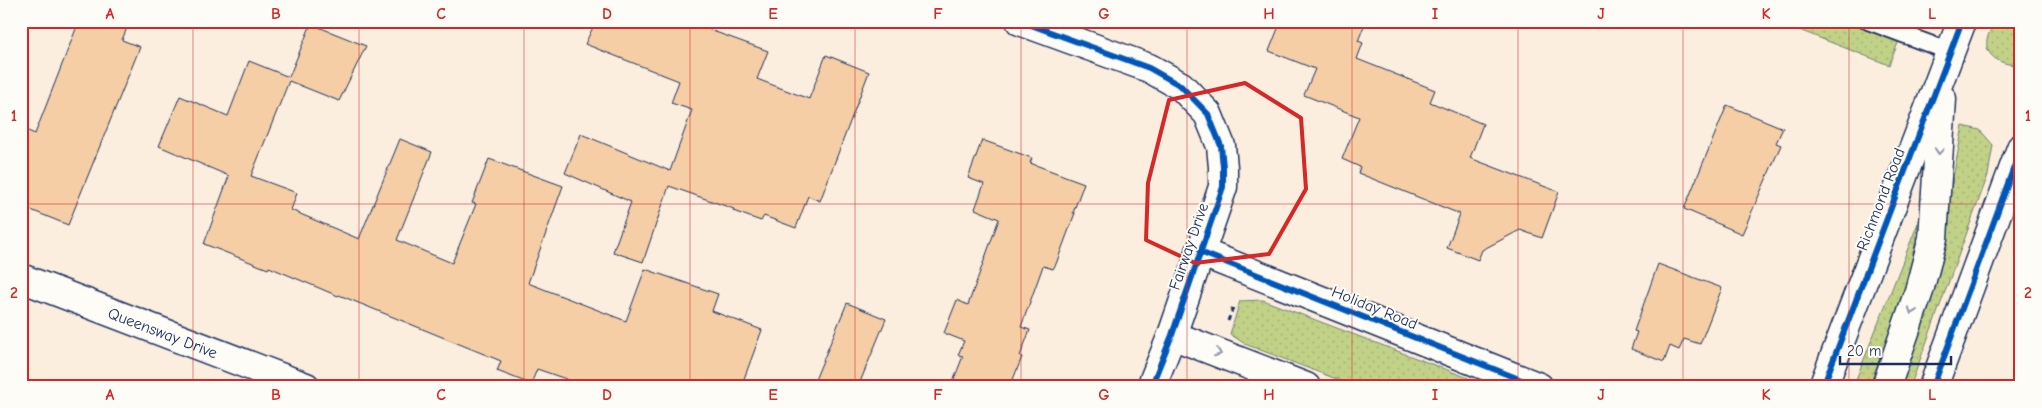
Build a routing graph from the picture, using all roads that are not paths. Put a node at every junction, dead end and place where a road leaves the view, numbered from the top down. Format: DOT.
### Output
graph roads {
  1 [pos="1020,21"];
  2 [pos="1868,21"];
  3 [pos="1962,21"];
  4 [pos="1948,60"];
  5 [pos="2021,148"];
  6 [pos="1200,252"];
  7 [pos="21,278"];
  8 [pos="1172,335"];
  9 [pos="306,387"];
  10 [pos="1151,387"];
  11 [pos="1306,387"];
  12 [pos="1539,387"];
  13 [pos="1823,387"];
  14 [pos="1886,387"];
  15 [pos="1933,387"];
  1 -- 6 [label="street, Fairway Drive"];
  2 -- 4 [label="lane"];
  3 -- 4 [label="street, Richmond Road"];
  4 -- 13 [label="street, Richmond Road"];
  4 -- 14 [label="street, one-way"];
  5 -- 15 [label="street"];
  6 -- 8 [label="street, Fairway Drive"];
  6 -- 12 [label="street, Holiday Road"];
  7 -- 9 [label="street, Queensway Drive"];
  8 -- 10 [label="street, Fairway Drive"];
  8 -- 11 [label="street, one-way"];
}
